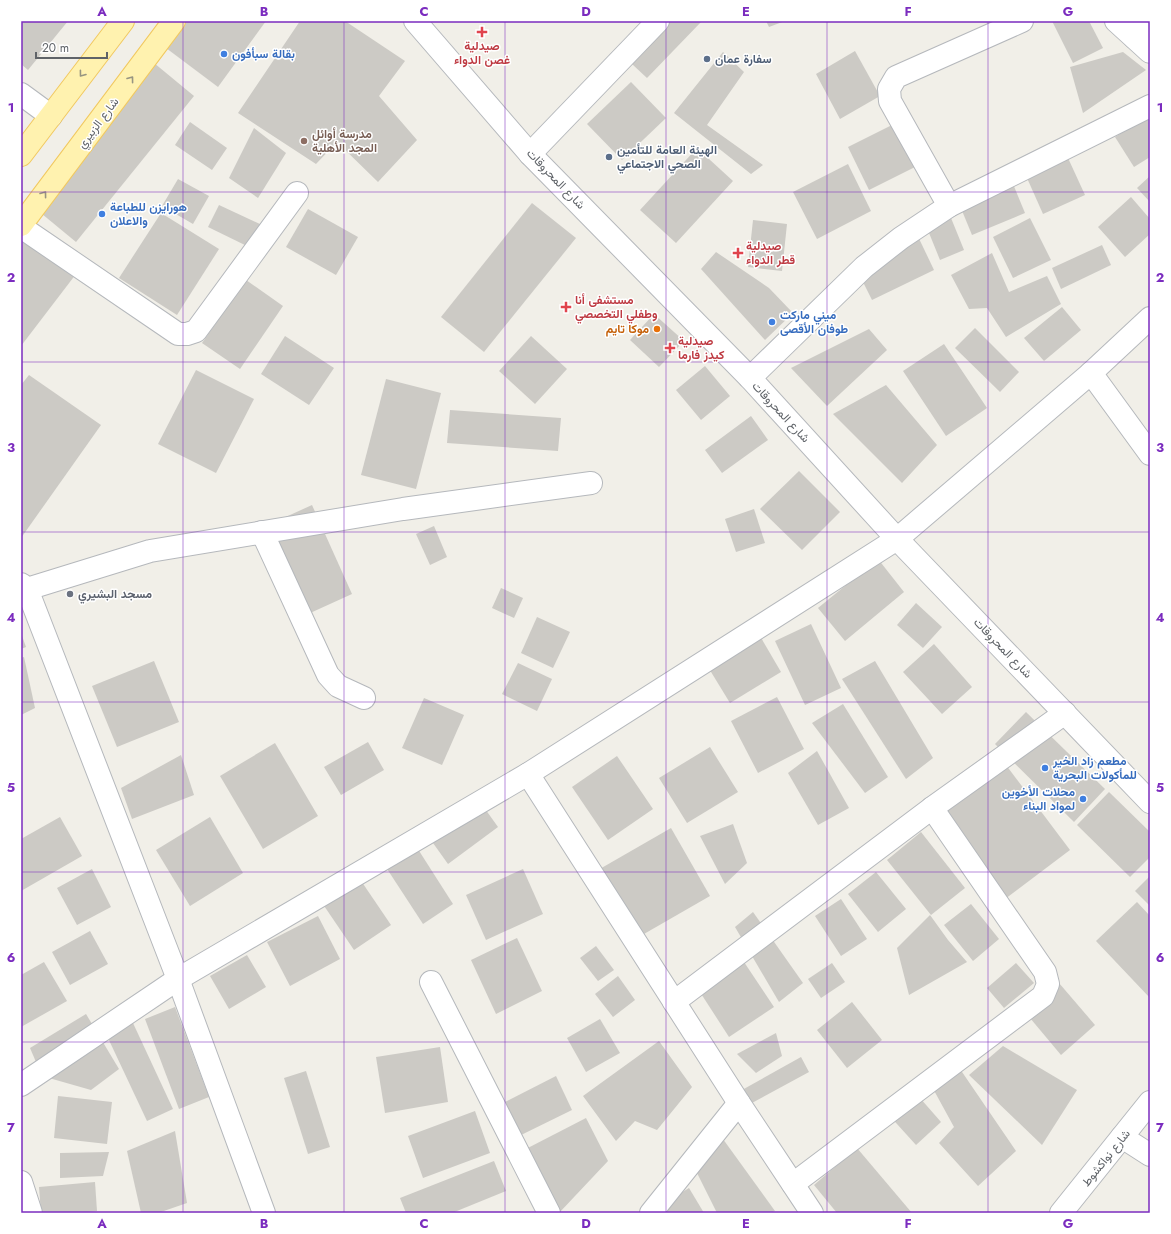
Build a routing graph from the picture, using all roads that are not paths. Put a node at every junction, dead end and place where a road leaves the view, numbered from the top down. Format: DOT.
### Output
graph roads {
  1 [pos="123,21"];
  2 [pos="174,21"];
  3 [pos="415,21"];
  4 [pos="658,21"];
  5 [pos="1022,21"];
  6 [pos="1116,21"];
  7 [pos="1149,21"];
  8 [pos="1142,45"];
  9 [pos="21,94"];
  10 [pos="1150,106"];
  11 [pos="51,116"];
  12 [pos="530,154"];
  13 [pos="21,156"];
  14 [pos="298,193"];
  15 [pos="949,206"];
  16 [pos="21,226"];
  17 [pos="1150,318"];
  18 [pos="1091,373"];
  19 [pos="750,378"];
  20 [pos="1150,454"];
  21 [pos="591,483"];
  22 [pos="262,532"];
  23 [pos="897,539"];
  24 [pos="24,587"];
  25 [pos="364,698"];
  26 [pos="1065,713"];
  27 [pos="528,774"];
  28 [pos="1150,802"];
  29 [pos="932,808"];
  30 [pos="178,979"];
  31 [pos="431,982"];
  32 [pos="674,1002"];
  33 [pos="21,1086"];
  34 [pos="1150,1102"];
  35 [pos="739,1103"];
  36 [pos="1122,1137"];
  37 [pos="1150,1156"];
  38 [pos="21,1182"];
  39 [pos="793,1184"];
  40 [pos="31,1213"];
  41 [pos="264,1213"];
  42 [pos="548,1213"];
  43 [pos="651,1213"];
  44 [pos="812,1213"];
  45 [pos="1061,1213"];
  1 -- 11 [label="main road, one-way"];
  16 -- 2 [label="main road, شارع الزبيري, one-way"];
  3 -- 12 [label="street, شارع المحروقات"];
  4 -- 12 [label="street"];
  5 -- 15 [label="street"];
  6 -- 8 [label="street"];
  7 -- 8 [label="street"];
  9 -- 11 [label="street"];
  10 -- 15 [label="street"];
  11 -- 13 [label="main road"];
  12 -- 19 [label="street, شارع المحروقات"];
  14 -- 16 [label="street"];
  15 -- 19 [label="street"];
  17 -- 18 [label="street"];
  18 -- 20 [label="street"];
  18 -- 23 [label="street"];
  19 -- 23 [label="street, شارع المحروقات"];
  21 -- 22 [label="street"];
  22 -- 24 [label="street"];
  22 -- 25 [label="street"];
  23 -- 26 [label="street, شارع المحروقات"];
  23 -- 27 [label="street"];
  24 -- 30 [label="street"];
  26 -- 28 [label="street, شارع المحروقات"];
  26 -- 29 [label="street"];
  27 -- 30 [label="street"];
  27 -- 32 [label="street"];
  29 -- 32 [label="street"];
  29 -- 39 [label="street"];
  30 -- 33 [label="street"];
  30 -- 41 [label="street"];
  31 -- 42 [label="street"];
  32 -- 35 [label="street"];
  34 -- 36 [label="street, شارع نواكشوط"];
  35 -- 39 [label="street"];
  35 -- 43 [label="street"];
  36 -- 37 [label="street"];
  36 -- 45 [label="street, شارع نواكشوط"];
  38 -- 40 [label="street"];
  39 -- 44 [label="street"];
}
